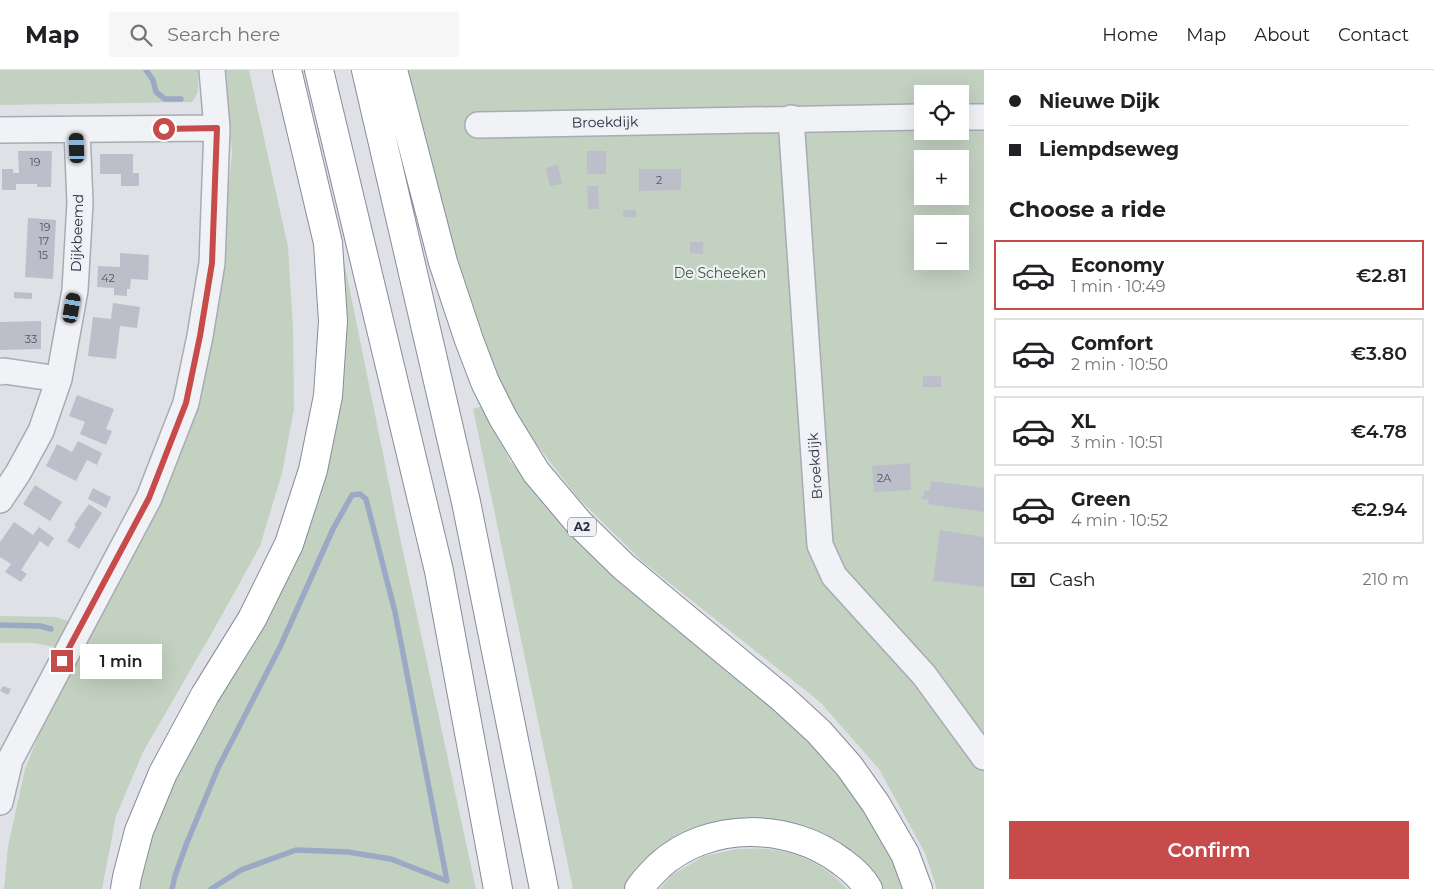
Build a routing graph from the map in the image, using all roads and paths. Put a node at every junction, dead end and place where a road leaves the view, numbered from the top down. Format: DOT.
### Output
graph roads {
  1 [pos="212,70"];
  2 [pos="287,70"];
  3 [pos="319,70"];
  4 [pos="366,70"];
  5 [pos="393,70"];
  6 [pos="984,116"];
  7 [pos="914,117"];
  8 [pos="969,117"];
  9 [pos="792,118"];
  10 [pos="478,125"];
  11 [pos="217,128"];
  12 [pos="0,130"];
  13 [pos="77,130"];
  14 [pos="0,372"];
  15 [pos="60,378"];
  16 [pos="0,500"];
  17 [pos="984,757"];
  18 [pos="0,802"];
  19 [pos="125,889"];
  20 [pos="498,889"];
  21 [pos="544,889"];
  22 [pos="638,889"];
  23 [pos="868,889"];
  24 [pos="918,889"];
  1 -- 11 [label="street"];
  2 -- 19 [label="highway"];
  3 -- 20 [label="highway"];
  4 -- 21 [label="highway"];
  5 -- 24 [label="highway, A2"];
  6 -- 8 [label="street"];
  7 -- 9 [label="street, Broekdijk"];
  9 -- 10 [label="street, Broekdijk"];
  9 -- 17 [label="street, Broekdijk"];
  11 -- 13 [label="street"];
  11 -- 18 [label="street"];
  12 -- 13 [label="street"];
  13 -- 15 [label="street, Dijkbeemd"];
  14 -- 15 [label="street"];
  15 -- 16 [label="street, Dijkbeemd"];
  22 -- 23 [label="highway"];
}
